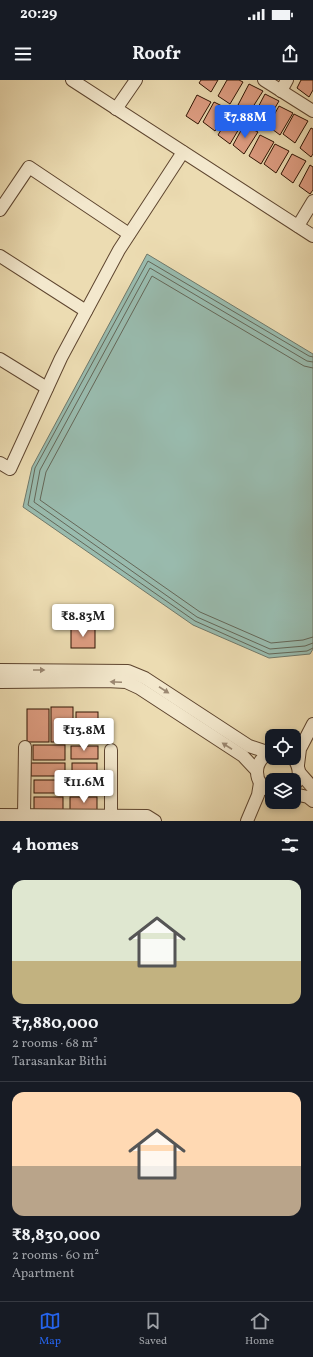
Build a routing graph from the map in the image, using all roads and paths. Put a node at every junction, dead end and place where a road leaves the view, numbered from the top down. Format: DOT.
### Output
graph roads {
  1 [pos="72,80"];
  2 [pos="136,80"];
  3 [pos="264,80"];
  4 [pos="287,80"];
  5 [pos="281,91"];
  6 [pos="116,109"];
  7 [pos="313,111"];
  8 [pos="183,152"];
  9 [pos="313,202"];
  10 [pos="0,210"];
  11 [pos="298,226"];
  12 [pos="129,234"];
  13 [pos="313,236"];
  14 [pos="0,256"];
  15 [pos="86,311"];
  16 [pos="0,359"];
  17 [pos="47,388"];
  18 [pos="16,457"];
  19 [pos="0,458"];
  20 [pos="0,463"];
  21 [pos="0,670"];
  22 [pos="0,682"];
  23 [pos="312,725"];
  24 [pos="301,737"];
  25 [pos="25,747"];
  26 [pos="301,747"];
  27 [pos="111,750"];
  28 [pos="265,750"];
  29 [pos="265,756"];
  30 [pos="297,765"];
  31 [pos="257,771"];
  32 [pos="260,783"];
  33 [pos="265,788"];
  34 [pos="313,788"];
  35 [pos="301,796"];
  36 [pos="313,800"];
  37 [pos="265,803"];
  38 [pos="0,815"];
  39 [pos="24,815"];
  40 [pos="111,816"];
  41 [pos="155,821"];
  42 [pos="247,821"];
  1 -- 6 [label="street"];
  2 -- 6 [label="street"];
  3 -- 5 [label="street"];
  4 -- 5 [label="street"];
  5 -- 7 [label="street"];
  6 -- 8 [label="street"];
  8 -- 11 [label="street"];
  8 -- 12 [label="street"];
  9 -- 11 [label="street"];
  10 -- 12 [label="street"];
  11 -- 13 [label="street"];
  12 -- 15 [label="street"];
  14 -- 15 [label="street"];
  15 -- 17 [label="street"];
  16 -- 17 [label="street"];
  17 -- 18 [label="street"];
  18 -- 19 [label="street"];
  18 -- 20 [label="street"];
  21 -- 28 [label="street, one-way"];
  31 -- 22 [label="street, one-way"];
  23 -- 24 [label="street"];
  23 -- 26 [label="street"];
  25 -- 39 [label="street"];
  27 -- 40 [label="street"];
  29 -- 31 [label="street"];
  30 -- 34 [label="street"];
  31 -- 32 [label="street"];
  32 -- 33 [label="street"];
  32 -- 42 [label="street"];
  35 -- 36 [label="street"];
  37 -- 42 [label="street"];
  38 -- 39 [label="street"];
  39 -- 40 [label="street"];
  40 -- 41 [label="street"];
}
